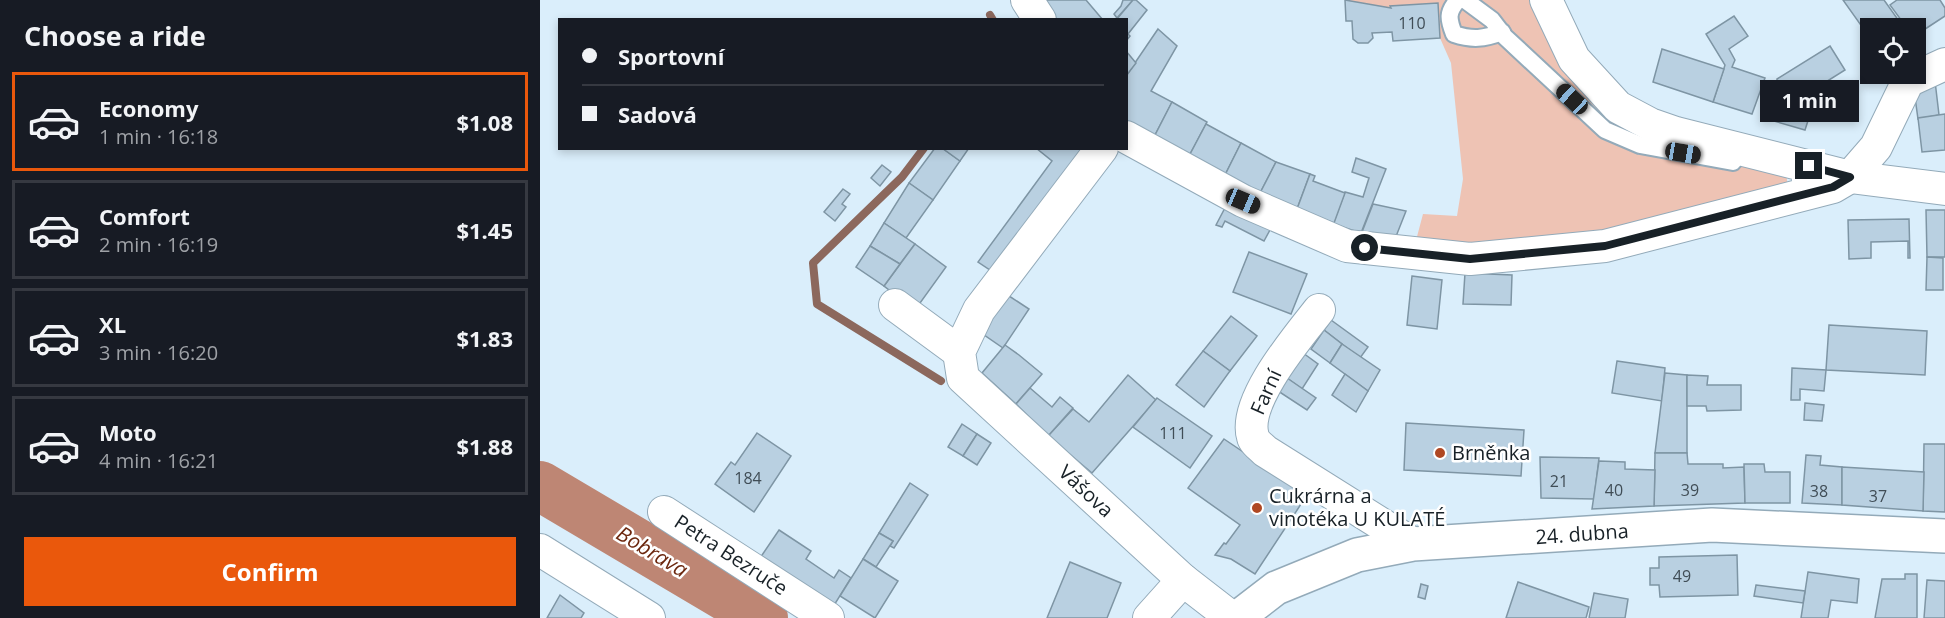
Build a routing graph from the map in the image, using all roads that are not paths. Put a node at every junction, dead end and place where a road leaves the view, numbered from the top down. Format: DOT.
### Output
graph roads {
  1 [pos="1027,0"];
  2 [pos="1458,0"];
  3 [pos="1465,0"];
  4 [pos="1546,0"];
  5 [pos="1039,18"];
  6 [pos="1502,32"];
  7 [pos="1945,64"];
  8 [pos="1128,138"];
  9 [pos="1100,150"];
  10 [pos="1809,166"];
  11 [pos="1850,177"];
  12 [pos="1945,189"];
  13 [pos="895,305"];
  14 [pos="1319,310"];
  15 [pos="959,352"];
  16 [pos="664,512"];
  17 [pos="1945,536"];
  18 [pos="1413,544"];
  19 [pos="540,550"];
  20 [pos="1183,580"];
  21 [pos="649,618"];
  22 [pos="828,618"];
  23 [pos="1149,618"];
  24 [pos="1232,618"];
  25 [pos="1237,618"];
  1 -- 5 [label="street"];
  2 -- 6 [label="lane"];
  3 -- 6 [label="lane"];
  4 -- 10 [label="street"];
  6 -- 10 [label="lane"];
  7 -- 11 [label="street"];
  8 -- 11 [label="street"];
  9 -- 15 [label="street"];
  10 -- 11 [label="street"];
  11 -- 12 [label="street"];
  13 -- 15 [label="street"];
  14 -- 18 [label="street, Farní"];
  15 -- 20 [label="street, Vášova"];
  16 -- 22 [label="street, Petra Bezruče"];
  17 -- 18 [label="main road, 24. dubna"];
  18 -- 25 [label="main road, 24. dubna"];
  19 -- 21 [label="street"];
  20 -- 23 [label="street"];
  20 -- 24 [label="street, Vášova"];
}
